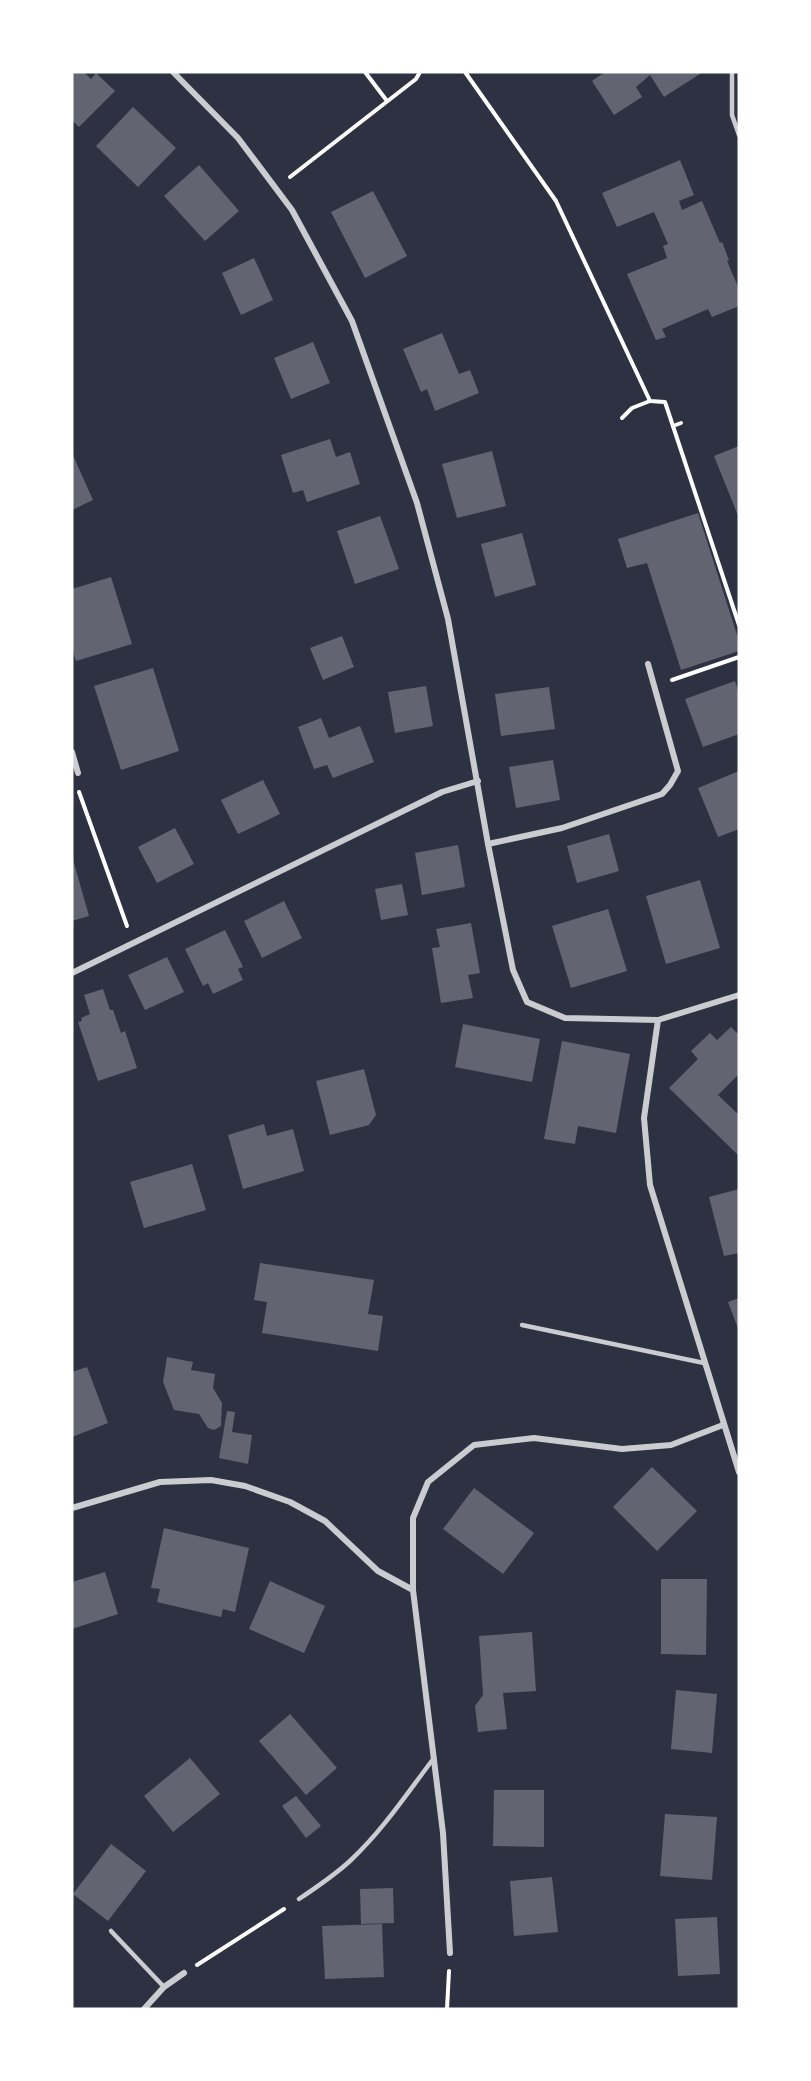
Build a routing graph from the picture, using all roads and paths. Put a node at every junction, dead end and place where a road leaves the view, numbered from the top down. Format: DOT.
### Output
graph roads {
  1 [pos="173,72"];
  2 [pos="365,72"];
  3 [pos="420,72"];
  4 [pos="465,72"];
  5 [pos="732,72"];
  6 [pos="387,101"];
  7 [pos="739,135"];
  8 [pos="276,188"];
  9 [pos="650,401"];
  10 [pos="622,418"];
  11 [pos="681,423"];
  12 [pos="673,426"];
  13 [pos="739,625"];
  14 [pos="739,657"];
  15 [pos="648,664"];
  16 [pos="654,686"];
  17 [pos="72,752"];
  18 [pos="78,773"];
  19 [pos="478,781"];
  20 [pos="488,844"];
  21 [pos="134,943"];
  22 [pos="72,973"];
  23 [pos="739,995"];
  24 [pos="658,1020"];
  25 [pos="522,1325"];
  26 [pos="704,1363"];
  27 [pos="723,1425"];
  28 [pos="739,1473"];
  29 [pos="72,1508"];
  30 [pos="413,1590"];
  31 [pos="434,1758"];
  32 [pos="299,1899"];
  33 [pos="111,1931"];
  34 [pos="450,1953"];
  35 [pos="184,1973"];
  36 [pos="164,1988"];
  37 [pos="144,2009"];
  38 [pos="447,2009"];
  1 -- 8 [label="street"];
  2 -- 6 [label="path"];
  3 -- 6 [label="path"];
  4 -- 9 [label="path"];
  5 -- 7 [label="lane"];
  6 -- 8 [label="path"];
  8 -- 19 [label="street"];
  9 -- 10 [label="path"];
  9 -- 12 [label="path"];
  11 -- 12 [label="path"];
  12 -- 13 [label="path"];
  14 -- 16 [label="path"];
  15 -- 16 [label="street"];
  16 -- 20 [label="street"];
  17 -- 18 [label="street"];
  18 -- 21 [label="path"];
  19 -- 20 [label="street"];
  19 -- 21 [label="street"];
  20 -- 24 [label="street"];
  21 -- 22 [label="street"];
  23 -- 24 [label="street"];
  24 -- 26 [label="street"];
  25 -- 26 [label="lane"];
  26 -- 27 [label="street"];
  27 -- 28 [label="street"];
  27 -- 30 [label="street"];
  29 -- 30 [label="street"];
  30 -- 31 [label="street"];
  31 -- 32 [label="lane"];
  31 -- 34 [label="street"];
  32 -- 35 [label="path"];
  33 -- 36 [label="lane"];
  34 -- 38 [label="path"];
  35 -- 36 [label="street"];
  36 -- 37 [label="street"];
}
